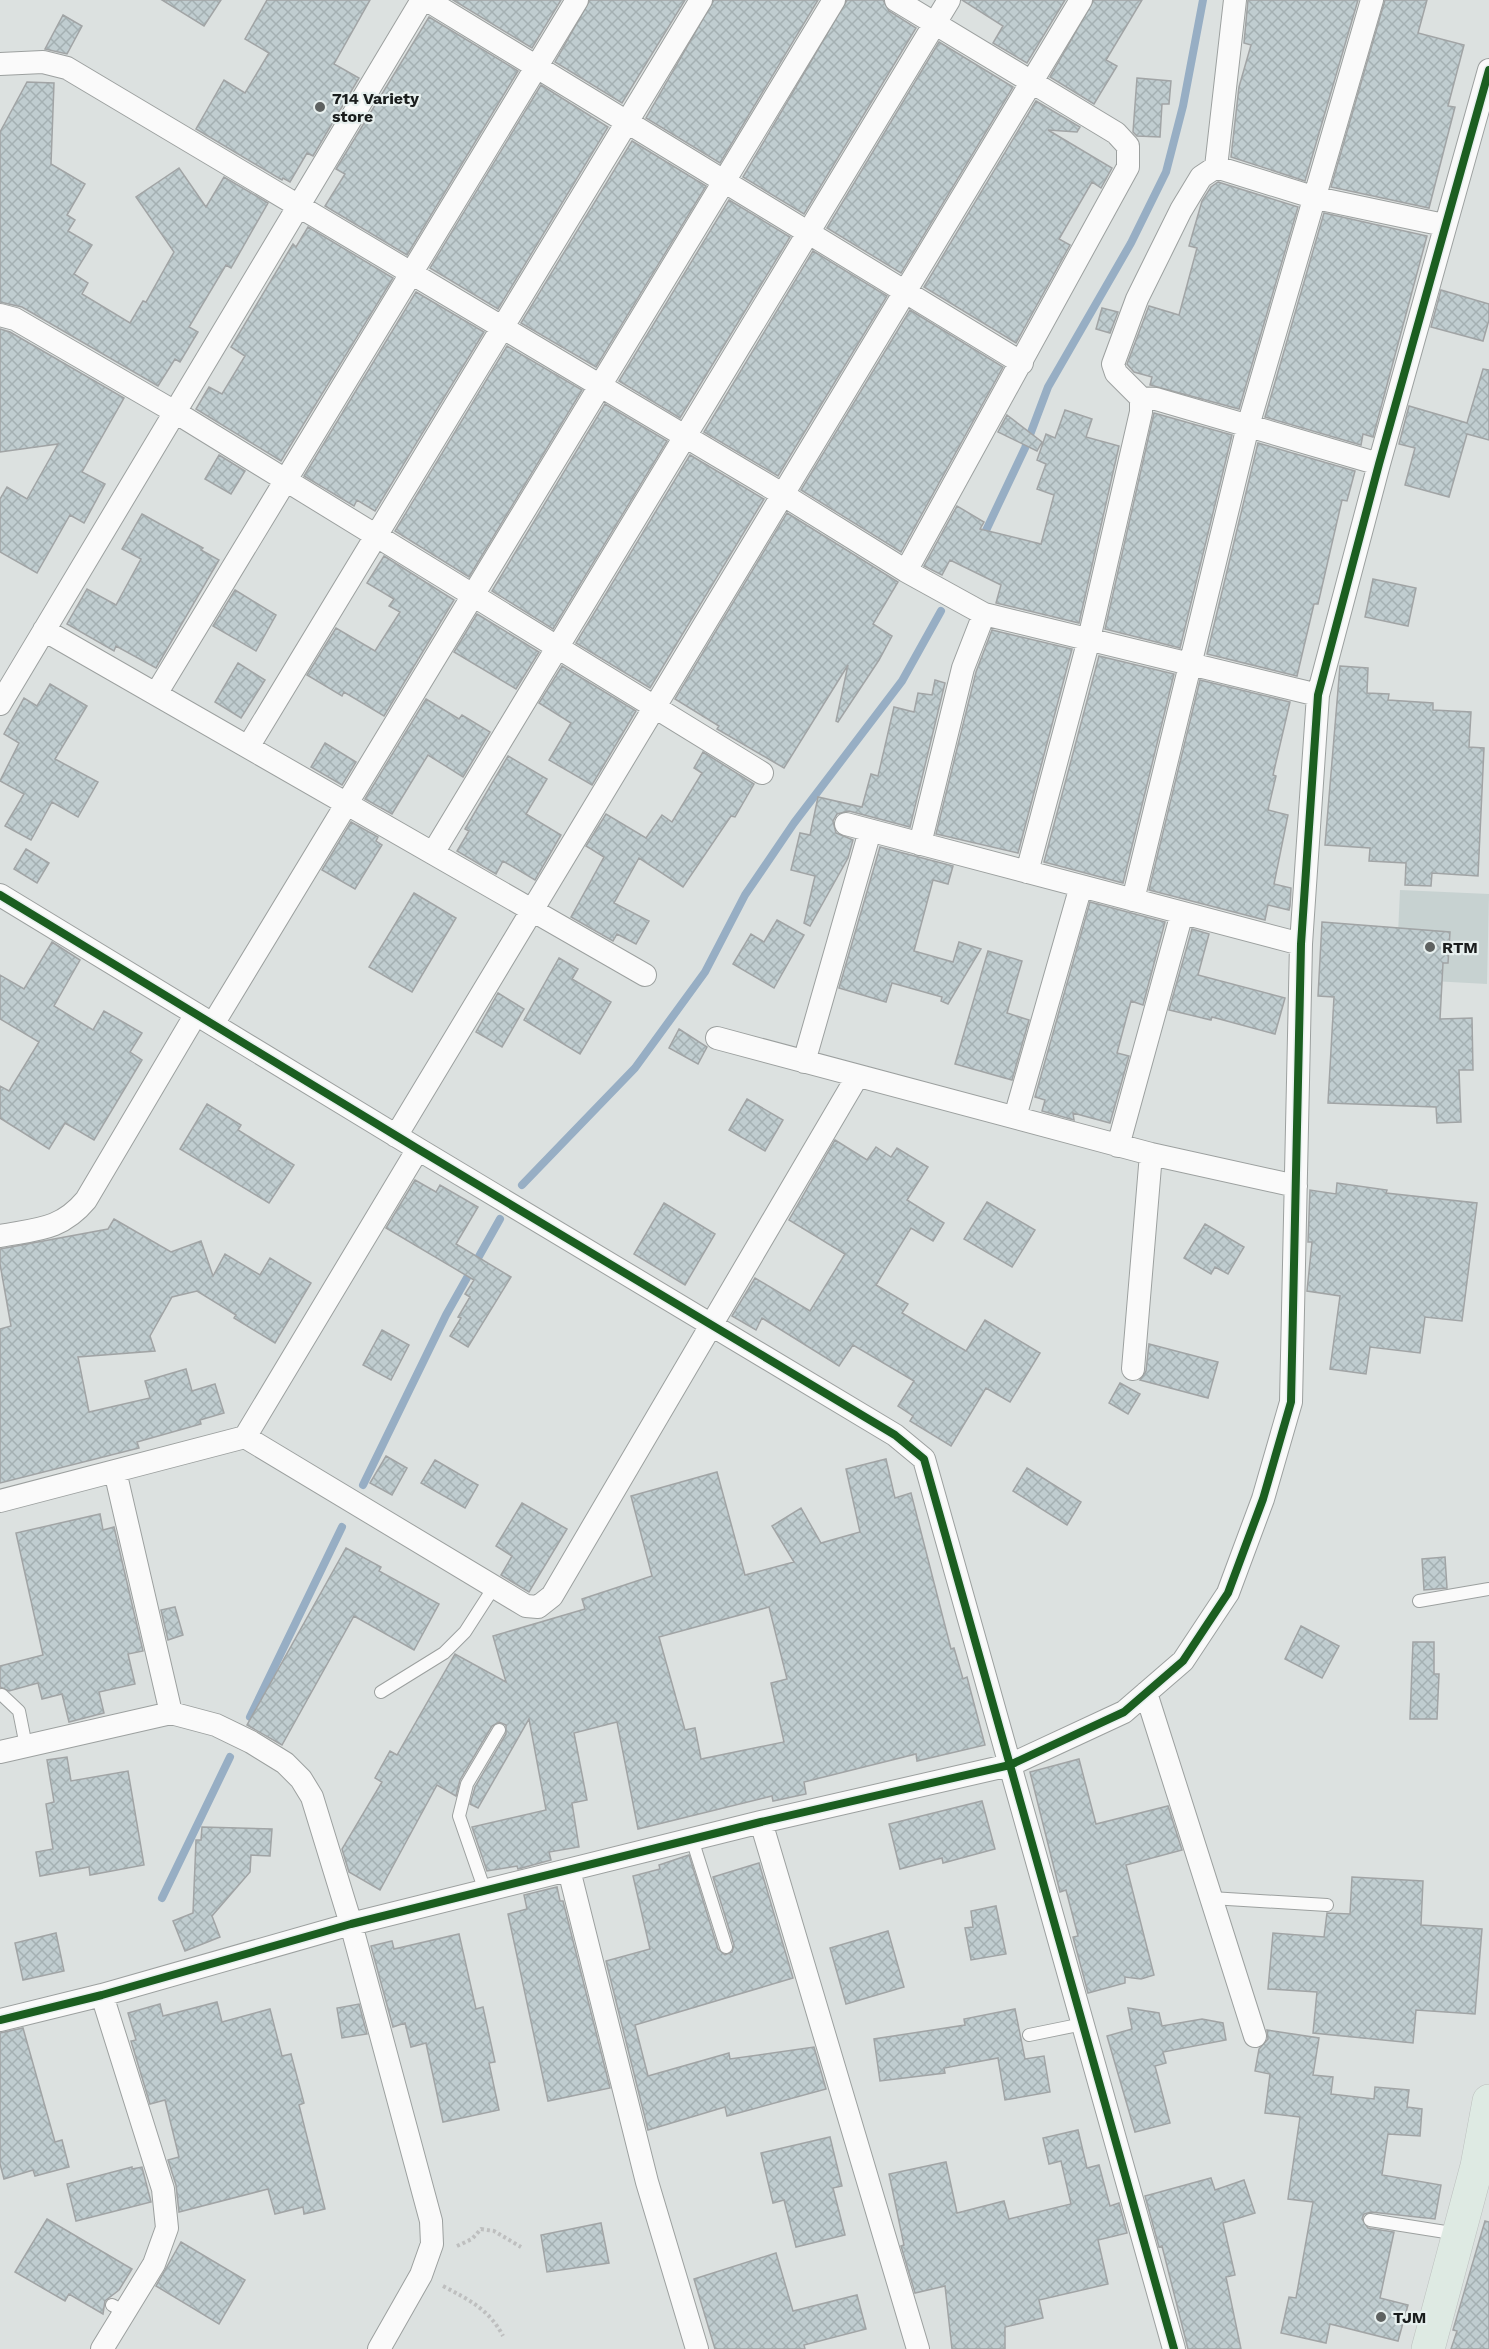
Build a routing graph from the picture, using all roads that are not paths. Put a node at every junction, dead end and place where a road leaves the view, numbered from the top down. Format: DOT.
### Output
graph roads {
  1 [pos="422,0"];
  2 [pos="427,0"];
  3 [pos="577,0"];
  4 [pos="701,0"];
  5 [pos="834,0"];
  6 [pos="896,0"];
  7 [pos="949,0"];
  8 [pos="1081,0"];
  9 [pos="1235,0"];
  10 [pos="1372,0"];
  11 [pos="934,23"];
  12 [pos="0,64"];
  13 [pos="536,67"];
  14 [pos="1489,70"];
  15 [pos="1030,82"];
  16 [pos="627,122"];
  17 [pos="1216,167"];
  18 [pos="723,181"];
  19 [pos="1316,198"];
  20 [pos="297,207"];
  21 [pos="1444,225"];
  22 [pos="808,233"];
  23 [pos="411,274"];
  24 [pos="904,291"];
  25 [pos="0,315"];
  26 [pos="502,328"];
  27 [pos="1022,363"];
  28 [pos="599,386"];
  29 [pos="1141,398"];
  30 [pos="175,412"];
  31 [pos="1248,426"];
  32 [pos="685,437"];
  33 [pos="1379,464"];
  34 [pos="286,480"];
  35 [pos="782,494"];
  36 [pos="377,535"];
  37 [pos="906,571"];
  38 [pos="472,594"];
  39 [pos="984,614"];
  40 [pos="44,630"];
  41 [pos="1089,639"];
  42 [pos="558,647"];
  43 [pos="1191,664"];
  44 [pos="156,694"];
  45 [pos="1318,695"];
  46 [pos="0,704"];
  47 [pos="654,706"];
  48 [pos="248,747"];
  49 [pos="762,773"];
  50 [pos="345,803"];
  51 [pos="846,824"];
  52 [pos="870,831"];
  53 [pos="920,844"];
  54 [pos="433,853"];
  55 [pos="1027,872"];
  56 [pos="1081,886"];
  57 [pos="0,895"];
  58 [pos="1133,900"];
  59 [pos="532,910"];
  60 [pos="1182,913"];
  61 [pos="1300,944"];
  62 [pos="645,975"];
  63 [pos="204,1019"];
  64 [pos="717,1038"];
  65 [pos="804,1062"];
  66 [pos="857,1077"];
  67 [pos="1015,1117"];
  68 [pos="396,1136"];
  69 [pos="1118,1146"];
  70 [pos="418,1149"];
  71 [pos="1151,1154"];
  72 [pos="1296,1186"];
  73 [pos="0,1236"];
  74 [pos="709,1325"];
  75 [pos="1133,1369"];
  76 [pos="245,1437"];
  77 [pos="114,1471"];
  78 [pos="0,1501"];
  79 [pos="494,1587"];
  80 [pos="1489,1589"];
  81 [pos="1419,1601"];
  82 [pos="381,1692"];
  83 [pos="1146,1693"];
  84 [pos="2,1695"];
  85 [pos="171,1713"];
  86 [pos="499,1730"];
  87 [pos="26,1746"];
  88 [pos="0,1752"];
  89 [pos="1010,1765"];
  90 [pos="761,1822"];
  91 [pos="692,1839"];
  92 [pos="569,1870"];
  93 [pos="485,1891"];
  94 [pos="1211,1898"];
  95 [pos="1327,1905"];
  96 [pos="351,1924"];
  97 [pos="726,1947"];
  98 [pos="102,1995"];
  99 [pos="0,2020"];
  100 [pos="1083,2024"];
  101 [pos="1029,2035"];
  102 [pos="1255,2036"];
  103 [pos="1489,2101"];
  104 [pos="1370,2220"];
  105 [pos="1459,2235"];
  106 [pos="102,2349"];
  107 [pos="379,2349"];
  108 [pos="697,2349"];
  109 [pos="918,2349"];
  110 [pos="1174,2349"];
  111 [pos="1428,2349"];
  1 -- 20 [label="street"];
  2 -- 13 [label="street"];
  3 -- 13 [label="street"];
  4 -- 16 [label="street"];
  5 -- 18 [label="street"];
  6 -- 11 [label="street"];
  7 -- 11 [label="street"];
  8 -- 15 [label="street"];
  9 -- 17 [label="street"];
  10 -- 19 [label="street"];
  11 -- 15 [label="street"];
  11 -- 22 [label="street"];
  12 -- 20 [label="street"];
  13 -- 16 [label="street"];
  13 -- 23 [label="street"];
  14 -- 21 [label="street"];
  15 -- 24 [label="street"];
  15 -- 27 [label="street"];
  16 -- 18 [label="street"];
  16 -- 26 [label="street"];
  17 -- 19 [label="street"];
  17 -- 29 [label="street"];
  18 -- 22 [label="street"];
  18 -- 28 [label="street"];
  19 -- 21 [label="street"];
  19 -- 31 [label="street"];
  20 -- 23 [label="street"];
  20 -- 30 [label="street"];
  21 -- 33 [label="street"];
  22 -- 24 [label="street"];
  22 -- 32 [label="street"];
  23 -- 26 [label="street"];
  23 -- 34 [label="street"];
  24 -- 27 [label="street"];
  24 -- 35 [label="street"];
  25 -- 30 [label="street"];
  26 -- 28 [label="street"];
  26 -- 36 [label="street"];
  27 -- 37 [label="street"];
  28 -- 32 [label="street"];
  28 -- 38 [label="street"];
  29 -- 31 [label="street"];
  29 -- 41 [label="street"];
  30 -- 34 [label="street"];
  30 -- 40 [label="street"];
  31 -- 33 [label="street"];
  31 -- 43 [label="street"];
  32 -- 35 [label="street"];
  32 -- 42 [label="street"];
  33 -- 45 [label="street"];
  34 -- 36 [label="street"];
  34 -- 44 [label="street"];
  35 -- 37 [label="street"];
  35 -- 47 [label="street"];
  36 -- 38 [label="street"];
  36 -- 48 [label="street"];
  37 -- 39 [label="street"];
  38 -- 42 [label="street"];
  38 -- 50 [label="street"];
  39 -- 41 [label="street"];
  39 -- 53 [label="street"];
  40 -- 44 [label="street"];
  40 -- 46 [label="street"];
  41 -- 43 [label="street"];
  41 -- 55 [label="street"];
  42 -- 47 [label="street"];
  42 -- 54 [label="street"];
  43 -- 45 [label="street"];
  43 -- 58 [label="street"];
  44 -- 48 [label="street"];
  45 -- 61 [label="street"];
  47 -- 49 [label="street"];
  47 -- 59 [label="street"];
  48 -- 50 [label="street"];
  50 -- 54 [label="street"];
  50 -- 63 [label="street"];
  51 -- 52 [label="street"];
  52 -- 53 [label="street"];
  52 -- 65 [label="street"];
  53 -- 55 [label="street"];
  54 -- 59 [label="street"];
  55 -- 56 [label="street"];
  56 -- 58 [label="street"];
  56 -- 67 [label="street"];
  57 -- 63 [label="street"];
  58 -- 60 [label="street"];
  59 -- 62 [label="street"];
  59 -- 68 [label="street"];
  60 -- 61 [label="street"];
  60 -- 69 [label="street"];
  61 -- 72 [label="street"];
  63 -- 68 [label="street"];
  63 -- 73 [label="street"];
  64 -- 65 [label="street"];
  65 -- 66 [label="street"];
  66 -- 67 [label="street"];
  66 -- 74 [label="street"];
  67 -- 69 [label="street"];
  68 -- 70 [label="street"];
  69 -- 71 [label="street"];
  70 -- 74 [label="street"];
  70 -- 76 [label="street"];
  71 -- 72 [label="street"];
  71 -- 75 [label="street"];
  72 -- 83 [label="street"];
  74 -- 79 [label="street"];
  74 -- 89 [label="street"];
  76 -- 77 [label="street"];
  76 -- 79 [label="street"];
  77 -- 78 [label="street"];
  77 -- 85 [label="street"];
  79 -- 82 [label="lane"];
  80 -- 81 [label="lane"];
  83 -- 89 [label="street"];
  83 -- 94 [label="street"];
  84 -- 87 [label="lane"];
  85 -- 87 [label="street"];
  85 -- 96 [label="street"];
  86 -- 93 [label="lane"];
  87 -- 88 [label="street"];
  89 -- 90 [label="street"];
  89 -- 100 [label="street"];
  90 -- 91 [label="street"];
  90 -- 109 [label="street"];
  91 -- 92 [label="street"];
  91 -- 97 [label="lane"];
  92 -- 93 [label="street"];
  92 -- 108 [label="street"];
  93 -- 96 [label="street"];
  94 -- 95 [label="lane"];
  94 -- 102 [label="street"];
  96 -- 98 [label="street"];
  96 -- 107 [label="street"];
  98 -- 99 [label="street"];
  98 -- 106 [label="street"];
  100 -- 101 [label="lane"];
  100 -- 110 [label="street"];
  103 -- 105 [label="main road"];
  104 -- 105 [label="lane"];
  105 -- 111 [label="main road"];
}
